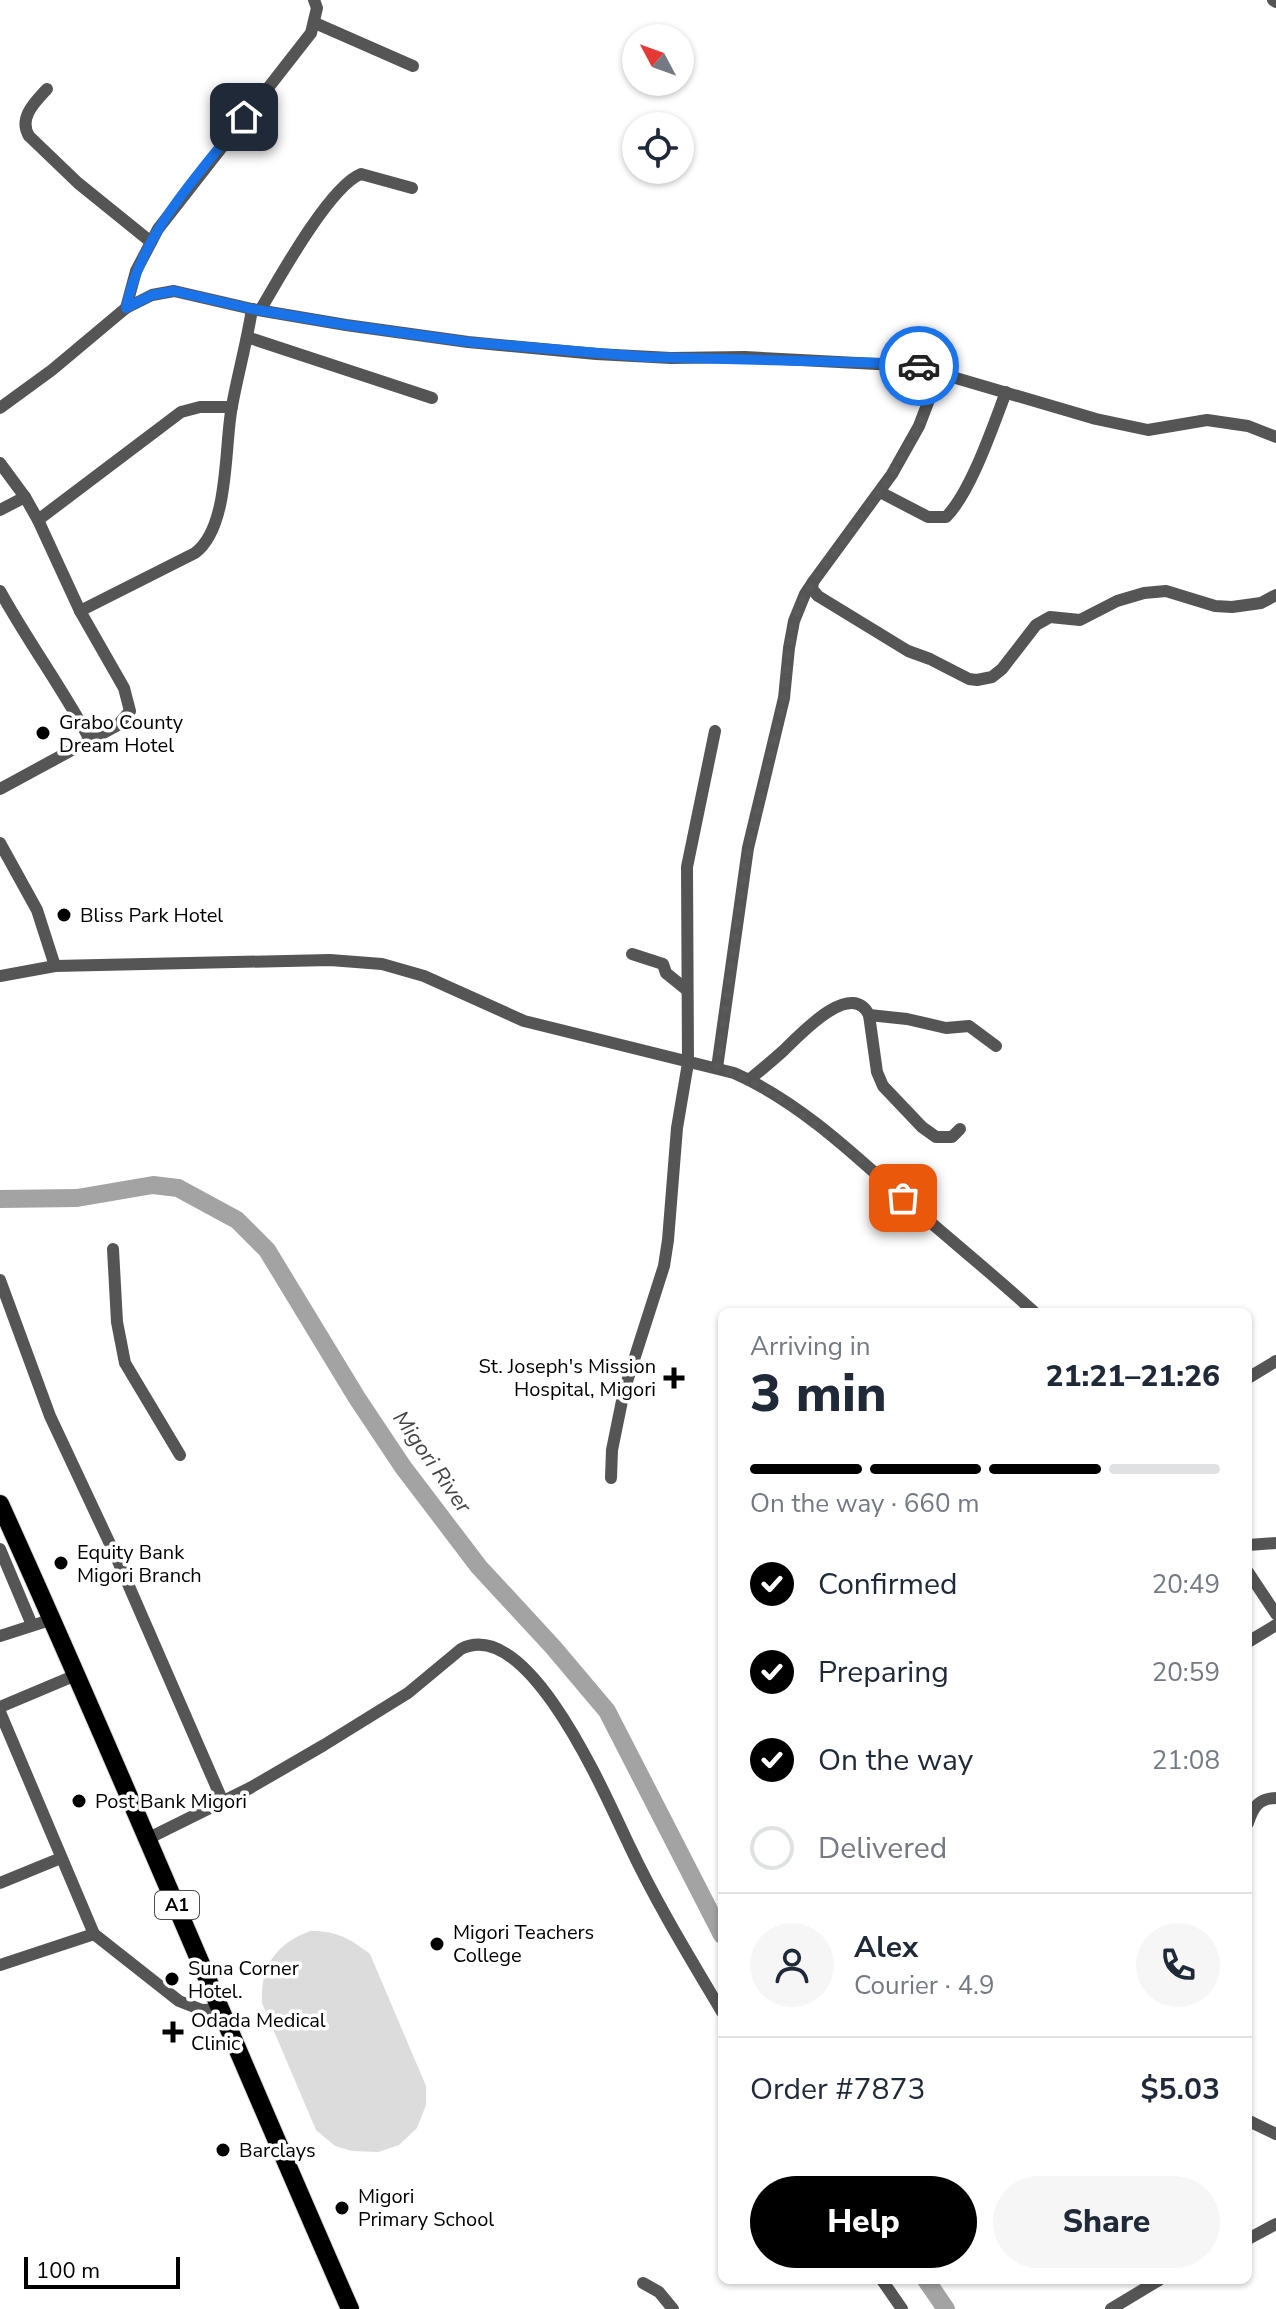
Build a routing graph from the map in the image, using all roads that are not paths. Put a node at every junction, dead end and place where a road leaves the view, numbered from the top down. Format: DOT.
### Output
graph roads {
  1 [pos="314,0"];
  2 [pos="315,23"];
  3 [pos="413,66"];
  4 [pos="47,89"];
  5 [pos="412,188"];
  6 [pos="151,242"];
  7 [pos="126,308"];
  8 [pos="256,309"];
  9 [pos="247,337"];
  10 [pos="940,371"];
  11 [pos="1006,392"];
  12 [pos="432,398"];
  13 [pos="232,407"];
  14 [pos="0,408"];
  15 [pos="1276,437"];
  16 [pos="0,463"];
  17 [pos="880,492"];
  18 [pos="25,497"];
  19 [pos="0,510"];
  20 [pos="38,520"];
  21 [pos="813,582"];
  22 [pos="0,591"];
  23 [pos="1276,595"];
  24 [pos="80,611"];
  25 [pos="715,731"];
  26 [pos="90,740"];
  27 [pos="0,789"];
  28 [pos="0,843"];
  29 [pos="687,953"];
  30 [pos="632,954"];
  31 [pos="663,964"];
  32 [pos="55,966"];
  33 [pos="0,976"];
  34 [pos="687,990"];
  35 [pos="869,1015"];
  36 [pos="996,1046"];
  37 [pos="688,1063"];
  38 [pos="717,1068"];
  39 [pos="749,1080"];
  40 [pos="960,1129"];
  41 [pos="113,1249"];
  42 [pos="0,1280"];
  43 [pos="1029,1308"];
  44 [pos="1276,1361"];
  45 [pos="1252,1376"];
  46 [pos="180,1455"];
  47 [pos="611,1478"];
  48 [pos="0,1504"];
  49 [pos="1276,1543"];
  50 [pos="1252,1545"];
  51 [pos="0,1549"];
  52 [pos="1252,1578"];
  53 [pos="1276,1614"];
  54 [pos="53,1619"];
  55 [pos="32,1625"];
  56 [pos="1276,1625"];
  57 [pos="0,1636"];
  58 [pos="1252,1640"];
  59 [pos="76,1675"];
  60 [pos="0,1710"];
  61 [pos="1276,1798"];
  62 [pos="223,1802"];
  63 [pos="1252,1810"];
  64 [pos="147,1839"];
  65 [pos="61,1858"];
  66 [pos="0,1883"];
  67 [pos="94,1934"];
  68 [pos="0,1965"];
  69 [pos="718,2005"];
  70 [pos="222,2009"];
  71 [pos="1252,2122"];
  72 [pos="1276,2134"];
  73 [pos="1276,2224"];
  74 [pos="1252,2237"];
  75 [pos="643,2283"];
  76 [pos="885,2284"];
  77 [pos="1152,2284"];
  78 [pos="350,2309"];
  79 [pos="673,2309"];
  80 [pos="902,2309"];
  81 [pos="1111,2309"];
  1 -- 2 [label="street"];
  2 -- 3 [label="street"];
  2 -- 6 [label="street"];
  4 -- 6 [label="street"];
  5 -- 8 [label="street"];
  6 -- 7 [label="street"];
  7 -- 8 [label="street"];
  7 -- 14 [label="street"];
  8 -- 9 [label="street"];
  8 -- 10 [label="street"];
  9 -- 12 [label="street"];
  9 -- 13 [label="street"];
  10 -- 11 [label="street"];
  10 -- 17 [label="street"];
  11 -- 15 [label="street"];
  11 -- 17 [label="street"];
  13 -- 20 [label="street"];
  13 -- 24 [label="street"];
  16 -- 18 [label="street"];
  17 -- 21 [label="street"];
  18 -- 19 [label="street"];
  18 -- 20 [label="street"];
  20 -- 24 [label="street"];
  21 -- 23 [label="street"];
  21 -- 38 [label="street"];
  22 -- 26 [label="street"];
  24 -- 26 [label="street"];
  25 -- 29 [label="street"];
  26 -- 27 [label="street"];
  28 -- 32 [label="street"];
  29 -- 31 [label="street"];
  29 -- 34 [label="street"];
  30 -- 31 [label="street"];
  31 -- 34 [label="street"];
  32 -- 33 [label="street"];
  32 -- 37 [label="street"];
  34 -- 37 [label="street"];
  35 -- 36 [label="street"];
  35 -- 39 [label="street"];
  35 -- 40 [label="street"];
  37 -- 38 [label="street"];
  37 -- 47 [label="street"];
  38 -- 39 [label="street"];
  39 -- 43 [label="street"];
  41 -- 46 [label="street"];
  42 -- 62 [label="street"];
  44 -- 45 [label="street"];
  48 -- 54 [label="highway, A1"];
  49 -- 50 [label="street"];
  51 -- 55 [label="street"];
  52 -- 53 [label="street"];
  54 -- 55 [label="street"];
  54 -- 59 [label="highway, A1"];
  55 -- 57 [label="street"];
  56 -- 58 [label="street"];
  59 -- 60 [label="street"];
  59 -- 64 [label="highway, A1"];
  60 -- 65 [label="street"];
  61 -- 63 [label="street"];
  62 -- 64 [label="street"];
  62 -- 69 [label="street"];
  64 -- 70 [label="highway, A1"];
  65 -- 66 [label="street"];
  65 -- 67 [label="street"];
  67 -- 68 [label="street"];
  67 -- 70 [label="street"];
  70 -- 78 [label="highway, A1"];
  71 -- 72 [label="street"];
  73 -- 74 [label="street"];
  75 -- 79 [label="street"];
  76 -- 80 [label="street"];
  77 -- 81 [label="street"];
}
